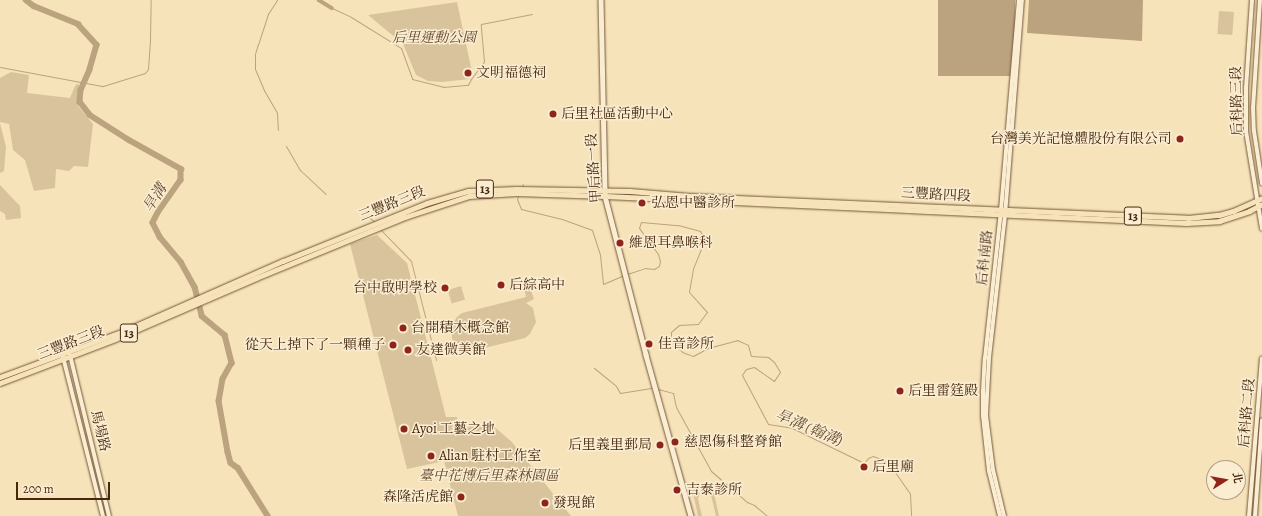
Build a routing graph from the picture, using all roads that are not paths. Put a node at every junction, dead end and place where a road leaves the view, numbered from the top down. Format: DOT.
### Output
graph roads {
  1 [pos="601,0"];
  2 [pos="1018,0"];
  3 [pos="1022,0"];
  4 [pos="1252,0"];
  5 [pos="1260,0"];
  6 [pos="1013,90"];
  7 [pos="1262,178"];
  8 [pos="1262,183"];
  9 [pos="605,193"];
  10 [pos="1260,202"];
  11 [pos="1003,213"];
  12 [pos="1262,229"];
  13 [pos="70,354"];
  14 [pos="63,356"];
  15 [pos="1262,359"];
  16 [pos="0,377"];
  17 [pos="0,383"];
  18 [pos="1261,384"];
  19 [pos="1262,420"];
  20 [pos="991,471"];
  21 [pos="103,516"];
  22 [pos="109,516"];
  23 [pos="691,516"];
  24 [pos="1000,516"];
  25 [pos="1004,516"];
  26 [pos="1249,516"];
  27 [pos="1255,516"];
  1 -- 9 [label="main road, 甲后路一段"];
  2 -- 6 [label="street, 后科南路"];
  3 -- 6 [label="street, 后科南路"];
  4 -- 10 [label="street, 后科路三段"];
  5 -- 7 [label="street, 后科路三段"];
  6 -- 11 [label="street, 后科南路"];
  7 -- 8 [label="street, 后科路三段"];
  9 -- 11 [label="main road, 三豐路四段 / 13"];
  9 -- 13 [label="main road, 三豐路三段 / 13"];
  9 -- 23 [label="main road, 甲后路一段"];
  10 -- 11 [label="main road, 三豐路四段 / 13"];
  10 -- 12 [label="street"];
  11 -- 20 [label="street, 后科南路"];
  13 -- 14 [label="main road, 三豐路三段 / 13"];
  13 -- 22 [label="street, 馬場路"];
  14 -- 16 [label="main road, 三豐路三段 / 13"];
  14 -- 17 [label="main road, 三豐路三段 / 13"];
  14 -- 21 [label="street, 馬場路"];
  15 -- 18 [label="street, 后科路二段"];
  18 -- 26 [label="street, 后科路二段"];
  19 -- 27 [label="street, 后科路二段"];
  20 -- 24 [label="street, 后科南路"];
  20 -- 25 [label="street, 后科南路"];
}
